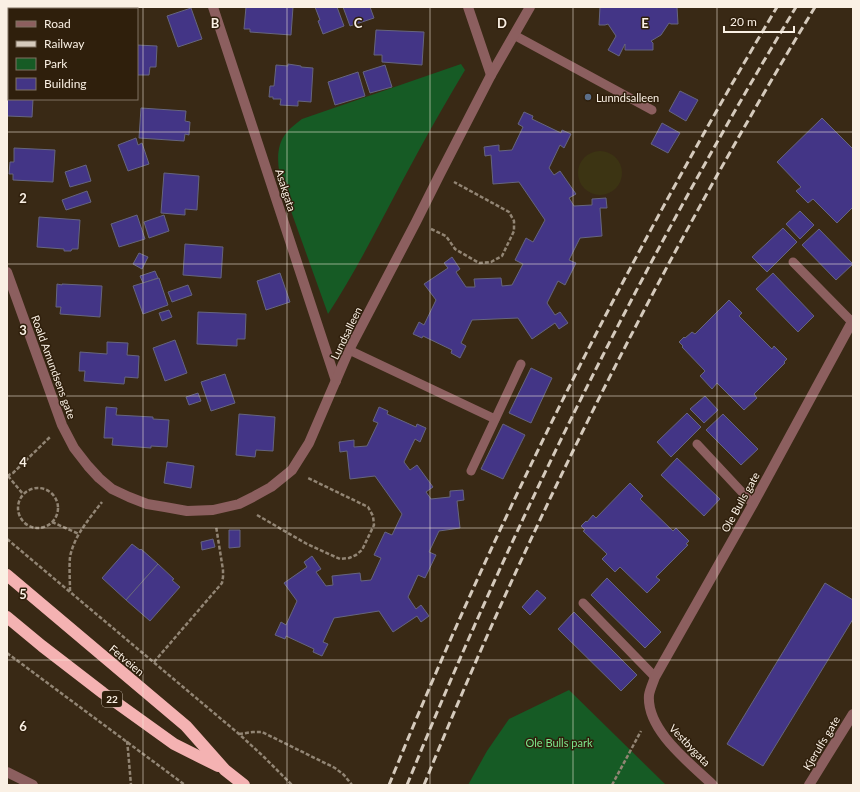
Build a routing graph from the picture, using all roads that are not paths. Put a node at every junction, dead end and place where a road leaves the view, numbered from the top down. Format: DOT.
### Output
graph roads {
  1 [pos="213,7"];
  2 [pos="468,7"];
  3 [pos="530,7"];
  4 [pos="514,35"];
  5 [pos="491,75"];
  6 [pos="652,110"];
  7 [pos="793,262"];
  8 [pos="7,272"];
  9 [pos="853,321"];
  10 [pos="349,350"];
  11 [pos="521,364"];
  12 [pos="336,381"];
  13 [pos="495,419"];
  14 [pos="697,444"];
  15 [pos="88,466"];
  16 [pos="471,471"];
  17 [pos="753,504"];
  18 [pos="7,575"];
  19 [pos="584,604"];
  20 [pos="7,618"];
  21 [pos="655,678"];
  22 [pos="649,695"];
  23 [pos="853,714"];
  24 [pos="225,770"];
  25 [pos="7,772"];
  26 [pos="33,785"];
  27 [pos="244,785"];
  28 [pos="713,785"];
  29 [pos="810,785"];
  1 -- 12 [label="street, Asakgata"];
  2 -- 5 [label="street"];
  3 -- 4 [label="street, Lundsalleen"];
  4 -- 5 [label="street, Lundsalleen"];
  4 -- 6 [label="lane"];
  5 -- 10 [label="street, Lundsalleen"];
  7 -- 9 [label="lane"];
  8 -- 15 [label="street, Roald Amundsens gate"];
  9 -- 17 [label="street, Ole Bulls gate"];
  10 -- 12 [label="street, Lundsalleen"];
  10 -- 13 [label="lane"];
  11 -- 13 [label="lane"];
  12 -- 15 [label="street, Lundsalleen"];
  13 -- 16 [label="lane"];
  14 -- 17 [label="lane"];
  17 -- 21 [label="street, Ole Bulls gate"];
  18 -- 24 [label="highway, Fetveien / 22"];
  19 -- 21 [label="lane"];
  20 -- 24 [label="highway, Fetveien / 22"];
  21 -- 22 [label="street, Ole Bulls gate"];
  22 -- 28 [label="street, Vestbygata"];
  23 -- 29 [label="street, Kjerulfs gate"];
  24 -- 27 [label="highway, Fetveien / 22"];
  25 -- 26 [label="street"];
}
